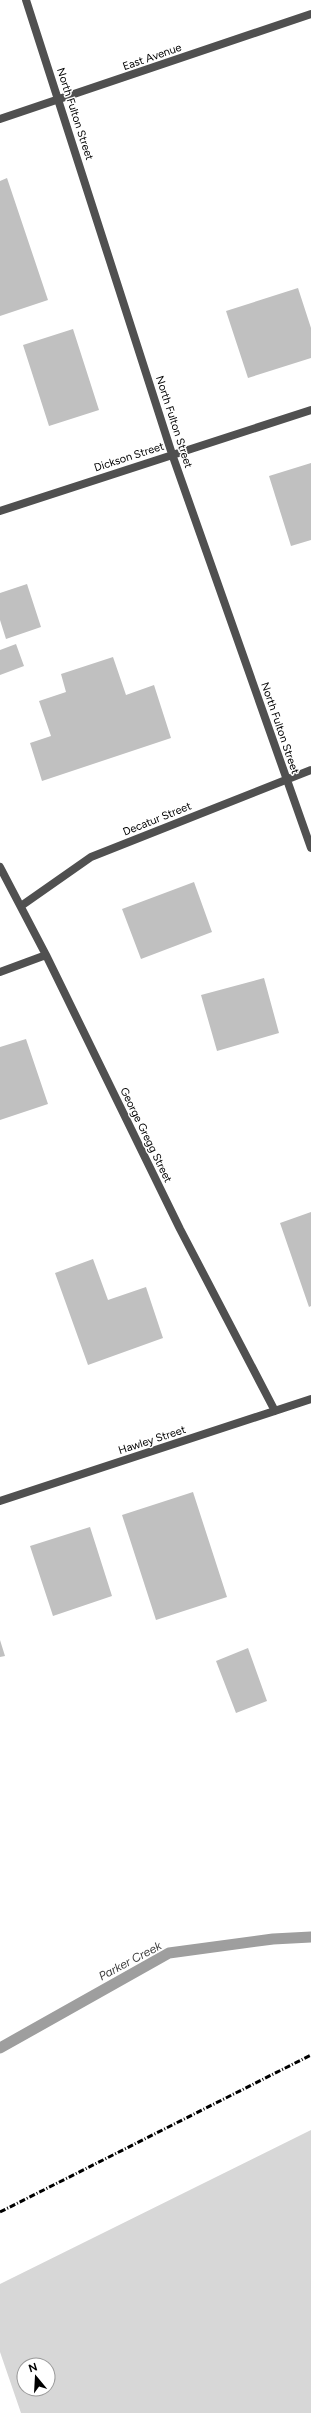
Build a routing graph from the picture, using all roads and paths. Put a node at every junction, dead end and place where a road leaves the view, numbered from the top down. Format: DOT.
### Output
graph roads {
  1 [pos="26,0"];
  2 [pos="311,14"];
  3 [pos="59,100"];
  4 [pos="0,119"];
  5 [pos="311,410"];
  6 [pos="172,454"];
  7 [pos="0,511"];
  8 [pos="311,770"];
  9 [pos="286,778"];
  10 [pos="311,848"];
  11 [pos="0,868"];
  12 [pos="21,906"];
  13 [pos="46,956"];
  14 [pos="0,972"];
  15 [pos="311,1399"];
  16 [pos="276,1411"];
  17 [pos="0,1501"];
  1 -- 3 [label="street, North Fulton Street"];
  2 -- 3 [label="street, East Avenue"];
  3 -- 4 [label="street, East Avenue"];
  3 -- 6 [label="street, North Fulton Street"];
  5 -- 6 [label="street, Dickson Street"];
  6 -- 7 [label="street, Dickson Street"];
  6 -- 9 [label="street, North Fulton Street"];
  8 -- 9 [label="street, Decatur Street"];
  9 -- 10 [label="street, North Fulton Street"];
  9 -- 12 [label="street, Decatur Street"];
  11 -- 12 [label="street, George Gregg Street"];
  12 -- 13 [label="street, George Gregg Street"];
  13 -- 14 [label="street"];
  13 -- 16 [label="street, George Gregg Street"];
  15 -- 16 [label="street, Hawley Street"];
  16 -- 17 [label="street, Hawley Street"];
}
